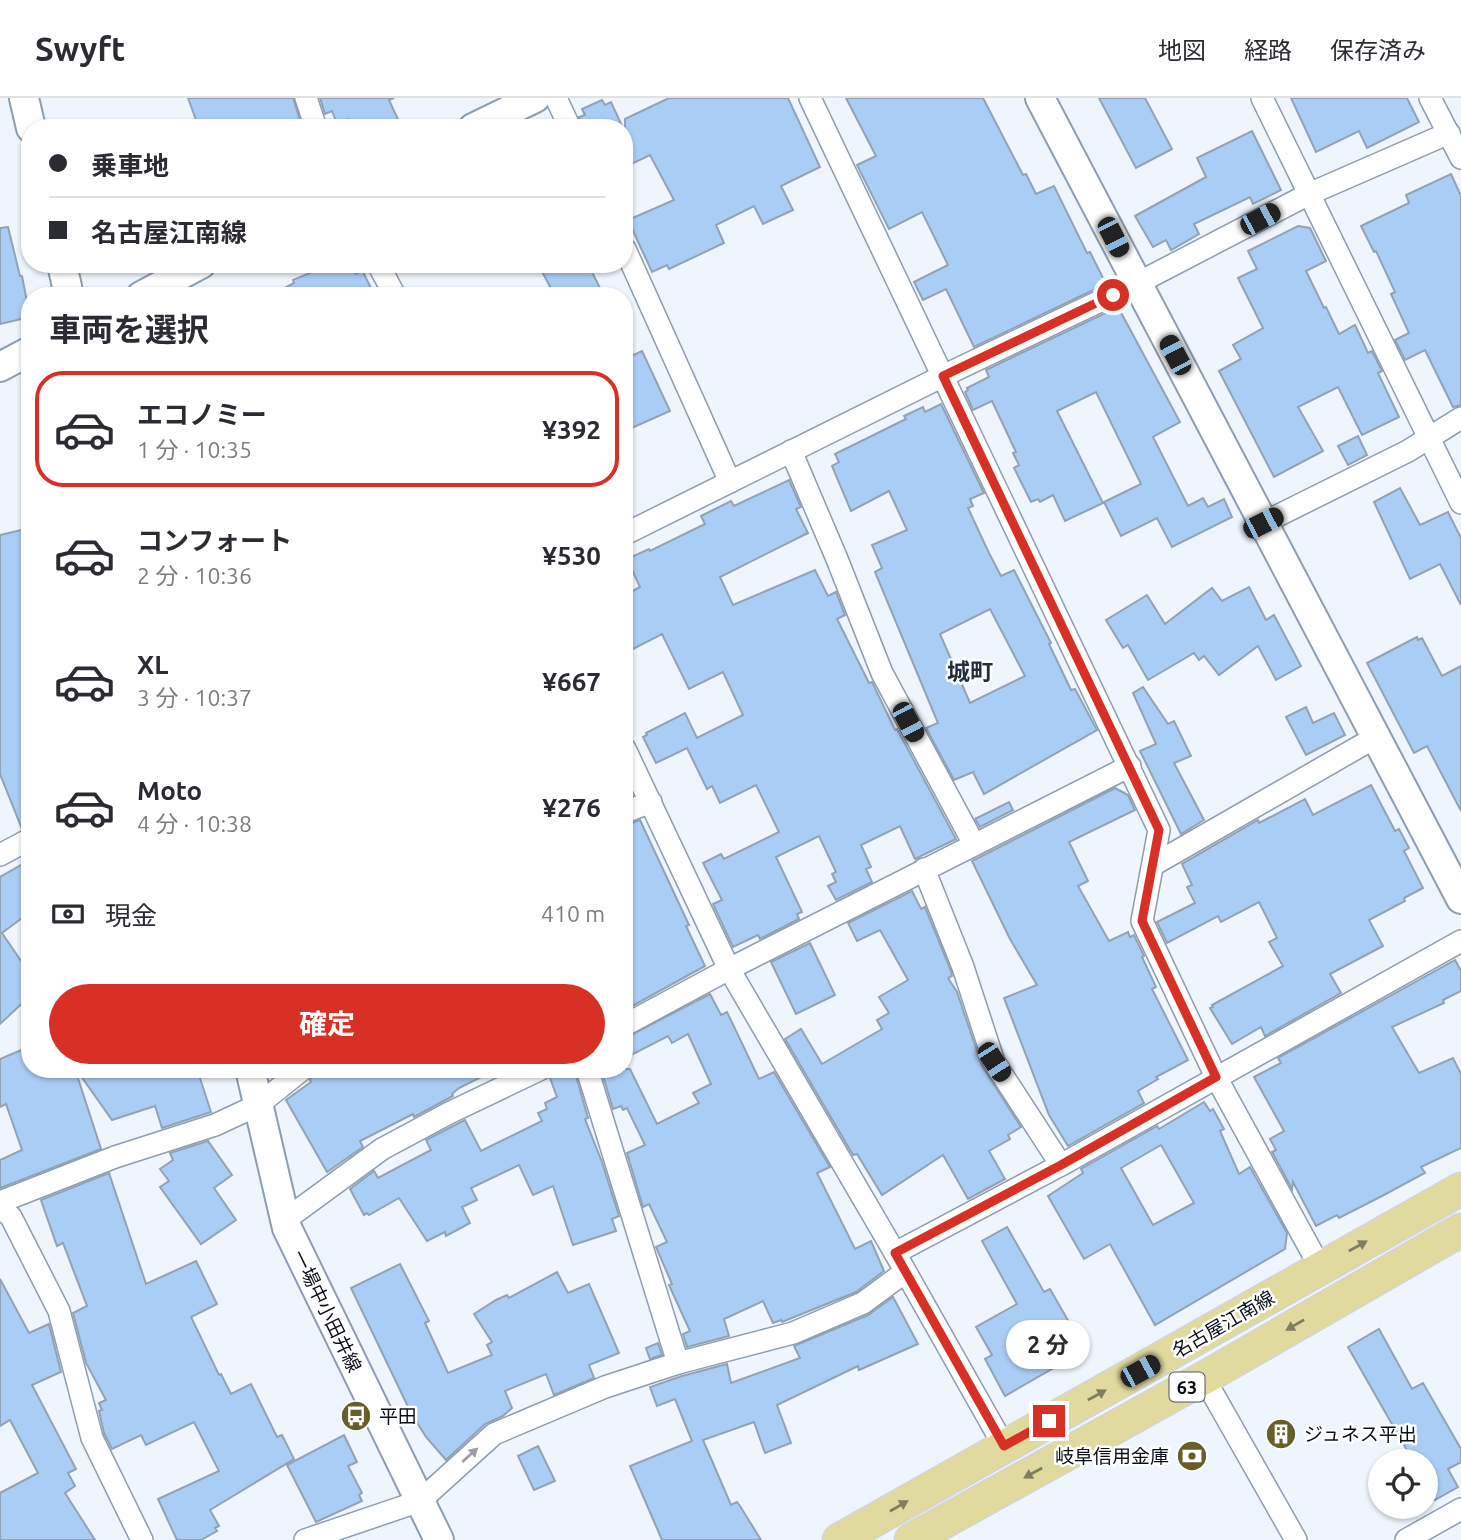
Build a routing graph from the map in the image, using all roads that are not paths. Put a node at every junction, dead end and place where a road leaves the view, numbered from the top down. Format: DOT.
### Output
graph roads {
  1 [pos="24,98"];
  2 [pos="306,98"];
  3 [pos="535,98"];
  4 [pos="556,98"];
  5 [pos="810,98"];
  6 [pos="1041,98"];
  7 [pos="1262,98"];
  8 [pos="1430,98"];
  9 [pos="29,119"];
  10 [pos="313,119"];
  11 [pos="492,119"];
  12 [pos="566,119"];
  13 [pos="1449,133"];
  14 [pos="1461,158"];
  15 [pos="1309,194"];
  16 [pos="633,267"];
  17 [pos="184,273"];
  18 [pos="1138,283"];
  19 [pos="158,287"];
  20 [pos="21,356"];
  21 [pos="0,367"];
  22 [pos="943,376"];
  23 [pos="1461,418"];
  24 [pos="1428,438"];
  25 [pos="791,451"];
  26 [pos="730,482"];
  27 [pos="1461,503"];
  28 [pos="1263,523"];
  29 [pos="633,530"];
  30 [pos="1376,737"];
  31 [pos="633,765"];
  32 [pos="1130,766"];
  33 [pos="651,802"];
  34 [pos="633,809"];
  35 [pos="21,844"];
  36 [pos="974,844"];
  37 [pos="0,855"];
  38 [pos="1153,864"];
  39 [pos="925,870"];
  40 [pos="1461,900"];
  41 [pos="1461,941"];
  42 [pos="729,969"];
  43 [pos="633,1021"];
  44 [pos="1216,1077"];
  45 [pos="252,1078"];
  46 [pos="292,1078"];
  47 [pos="523,1078"];
  48 [pos="590,1078"];
  49 [pos="258,1105"];
  50 [pos="1061,1165"];
  51 [pos="1461,1189"];
  52 [pos="0,1205"];
  53 [pos="285,1220"];
  54 [pos="1461,1230"];
  55 [pos="900,1262"];
  56 [pos="1320,1267"];
  57 [pos="678,1363"];
  58 [pos="1204,1378"];
  59 [pos="1004,1446"];
  60 [pos="420,1501"];
  61 [pos="1461,1509"];
  62 [pos="142,1540"];
  63 [pos="305,1540"];
  64 [pos="439,1540"];
  65 [pos="839,1540"];
  66 [pos="911,1540"];
  67 [pos="1296,1540"];
  68 [pos="1406,1540"];
  1 -- 9 [label="street"];
  2 -- 10 [label="street"];
  3 -- 11 [label="street"];
  4 -- 12 [label="street"];
  5 -- 22 [label="street"];
  6 -- 18 [label="street"];
  7 -- 15 [label="street"];
  8 -- 13 [label="street"];
  13 -- 14 [label="street"];
  13 -- 15 [label="street"];
  15 -- 18 [label="street"];
  15 -- 24 [label="street"];
  16 -- 26 [label="street"];
  17 -- 19 [label="street"];
  18 -- 22 [label="street"];
  18 -- 28 [label="street"];
  20 -- 21 [label="street"];
  22 -- 25 [label="street"];
  22 -- 32 [label="street"];
  23 -- 24 [label="street"];
  24 -- 27 [label="street"];
  24 -- 28 [label="street"];
  25 -- 26 [label="street"];
  25 -- 36 [label="street"];
  26 -- 29 [label="street"];
  28 -- 30 [label="street"];
  30 -- 38 [label="street"];
  30 -- 40 [label="street"];
  31 -- 33 [label="street"];
  32 -- 36 [label="street"];
  32 -- 38 [label="street"];
  33 -- 34 [label="street"];
  33 -- 42 [label="street"];
  35 -- 37 [label="street"];
  36 -- 39 [label="street"];
  38 -- 44 [label="street"];
  39 -- 42 [label="street"];
  39 -- 50 [label="street"];
  41 -- 44 [label="street"];
  42 -- 43 [label="street"];
  42 -- 55 [label="street"];
  44 -- 50 [label="street"];
  44 -- 56 [label="street"];
  45 -- 49 [label="street, 一場中小田井線"];
  46 -- 49 [label="street"];
  47 -- 53 [label="street"];
  48 -- 57 [label="street"];
  49 -- 52 [label="street"];
  49 -- 53 [label="street, 一場中小田井線"];
  50 -- 55 [label="street"];
  56 -- 51 [label="main road, 名古屋江南線 / 63, one-way"];
  52 -- 62 [label="street"];
  53 -- 60 [label="street, 一場中小田井線"];
  54 -- 58 [label="main road, 名古屋江南線 / 63, one-way"];
  55 -- 57 [label="street"];
  55 -- 59 [label="street"];
  59 -- 56 [label="main road, 名古屋江南線 / 63, one-way"];
  60 -- 57 [label="street, one-way"];
  58 -- 66 [label="main road, 名古屋江南線 / 63, one-way"];
  58 -- 67 [label="street"];
  65 -- 59 [label="main road, 名古屋江南線 / 63, one-way"];
  60 -- 63 [label="street"];
  60 -- 64 [label="street, 一場中小田井線"];
  61 -- 68 [label="street"];
}
